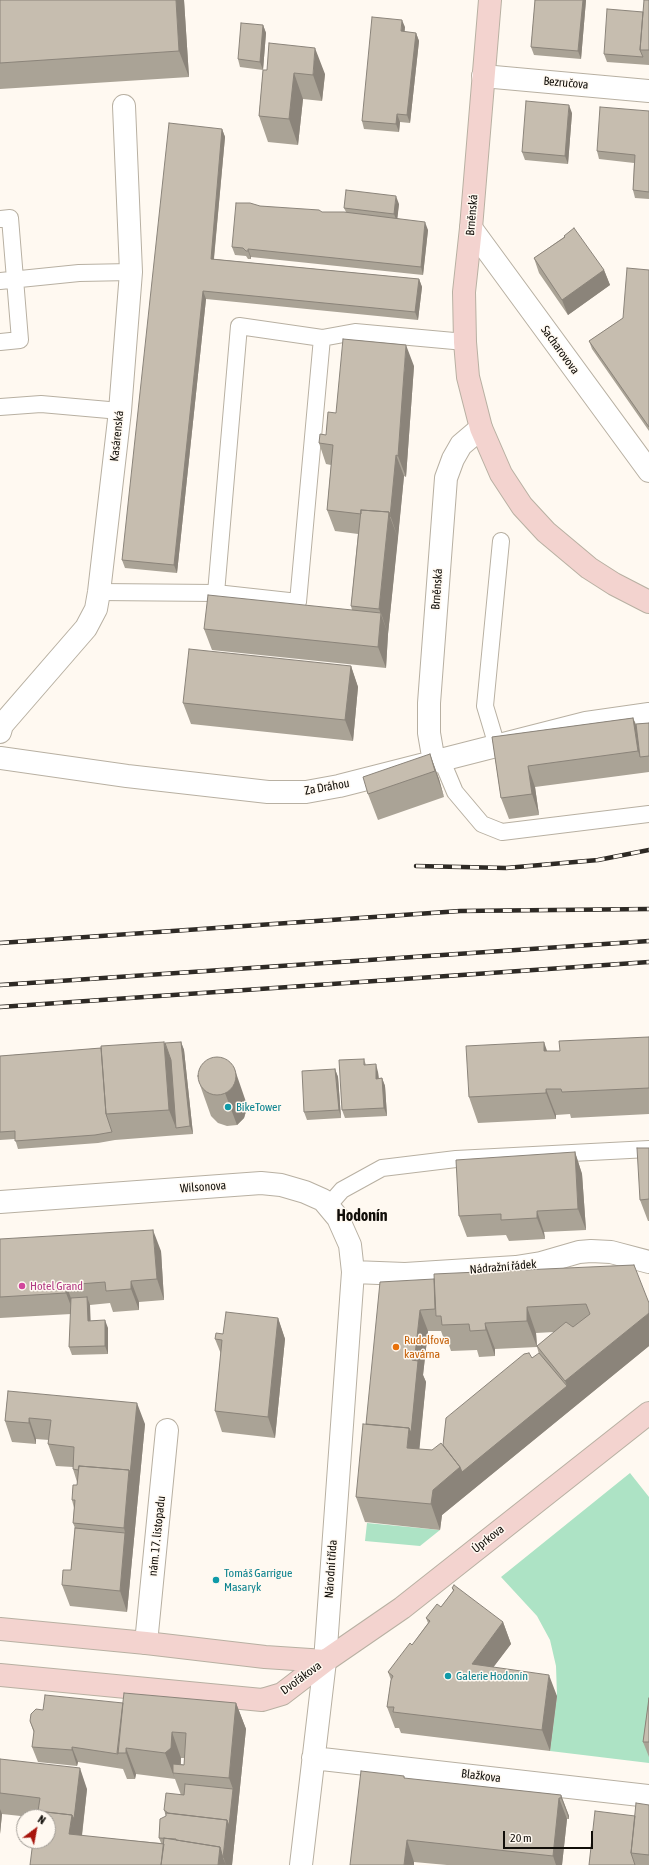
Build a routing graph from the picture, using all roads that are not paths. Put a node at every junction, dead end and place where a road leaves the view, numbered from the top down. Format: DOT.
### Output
graph roads {
  1 [pos="490,0"];
  2 [pos="483,76"];
  3 [pos="649,91"];
  4 [pos="124,106"];
  5 [pos="0,219"];
  6 [pos="471,228"];
  7 [pos="131,272"];
  8 [pos="8,280"];
  9 [pos="322,338"];
  10 [pos="0,342"];
  11 [pos="464,342"];
  12 [pos="0,407"];
  13 [pos="120,411"];
  14 [pos="481,428"];
  15 [pos="649,471"];
  16 [pos="501,541"];
  17 [pos="99,592"];
  18 [pos="216,593"];
  19 [pos="649,602"];
  20 [pos="649,714"];
  21 [pos="0,732"];
  22 [pos="497,746"];
  23 [pos="0,758"];
  24 [pos="438,761"];
  25 [pos="649,814"];
  26 [pos="649,1149"];
  27 [pos="0,1202"];
  28 [pos="328,1206"];
  29 [pos="649,1262"];
  30 [pos="353,1272"];
  31 [pos="649,1413"];
  32 [pos="167,1430"];
  33 [pos="0,1629"];
  34 [pos="146,1643"];
  35 [pos="325,1661"];
  36 [pos="0,1675"];
  37 [pos="313,1758"];
  38 [pos="649,1796"];
  39 [pos="301,1865"];
  1 -- 2 [label="main road, Brněnská"];
  2 -- 3 [label="street, Bezručova"];
  2 -- 6 [label="main road, Brněnská"];
  4 -- 7 [label="street, Kasárenská"];
  5 -- 8 [label="lane"];
  6 -- 11 [label="main road, Brněnská"];
  6 -- 15 [label="street, Sacharovova"];
  7 -- 8 [label="lane"];
  7 -- 13 [label="street, Kasárenská"];
  8 -- 10 [label="lane"];
  9 -- 11 [label="lane"];
  9 -- 18 [label="lane"];
  9 -- 18 [label="lane"];
  11 -- 14 [label="main road, Brněnská"];
  12 -- 13 [label="lane"];
  13 -- 17 [label="street, Kasárenská"];
  14 -- 19 [label="main road, Brněnská"];
  14 -- 24 [label="street, Brněnská"];
  16 -- 22 [label="lane"];
  17 -- 18 [label="lane"];
  17 -- 21 [label="street, Kasárenská"];
  20 -- 22 [label="street, Za Dráhou"];
  22 -- 24 [label="street, Za Dráhou"];
  23 -- 24 [label="street, Za Dráhou"];
  24 -- 25 [label="lane"];
  26 -- 28 [label="lane"];
  27 -- 28 [label="street, Wilsonova"];
  28 -- 30 [label="street, Wilsonova"];
  29 -- 30 [label="street, Nádražní řádek"];
  30 -- 35 [label="street, Národní třída"];
  31 -- 35 [label="main road, Úprkova"];
  32 -- 34 [label="street, nám. 17. listopadu"];
  33 -- 34 [label="main road, Dvořákova"];
  34 -- 35 [label="main road, Dvořákova"];
  35 -- 36 [label="main road, Dvořákova"];
  35 -- 37 [label="street, Národní třída"];
  37 -- 38 [label="street, Blažkova"];
  37 -- 39 [label="street, Národní třída"];
}
